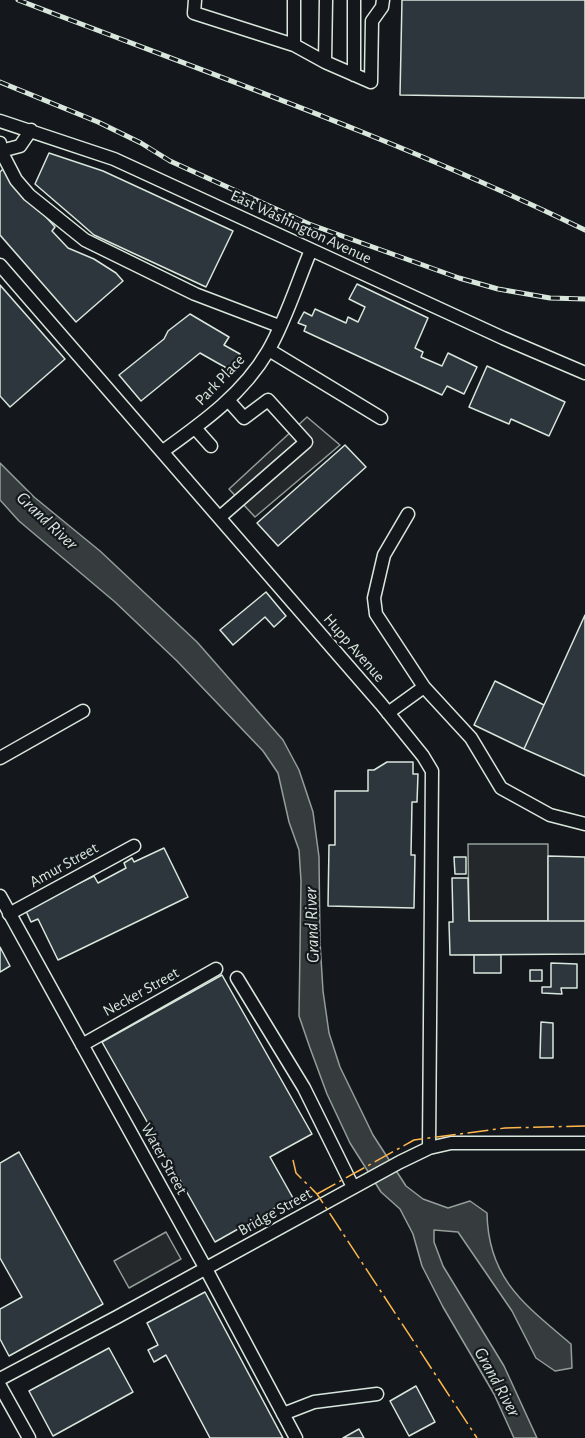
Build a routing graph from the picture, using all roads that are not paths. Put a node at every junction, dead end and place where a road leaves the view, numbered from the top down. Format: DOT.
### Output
graph roads {
  1 [pos="195,0"];
  2 [pos="294,0"];
  3 [pos="326,0"];
  4 [pos="354,0"];
  5 [pos="382,0"];
  6 [pos="294,45"];
  7 [pos="325,62"];
  8 [pos="354,75"];
  9 [pos="0,121"];
  10 [pos="31,130"];
  11 [pos="0,143"];
  12 [pos="1,151"];
  13 [pos="312,250"];
  14 [pos="0,265"];
  15 [pos="279,326"];
  16 [pos="268,350"];
  17 [pos="585,373"];
  18 [pos="228,400"];
  19 [pos="381,418"];
  20 [pos="195,428"];
  21 [pos="211,446"];
  22 [pos="163,451"];
  23 [pos="408,514"];
  24 [pos="220,518"];
  25 [pos="424,687"];
  26 [pos="83,711"];
  27 [pos="388,713"];
  28 [pos="0,758"];
  29 [pos="585,824"];
  30 [pos="134,846"];
  31 [pos="0,896"];
  32 [pos="9,914"];
  33 [pos="216,969"];
  34 [pos="237,978"];
  35 [pos="82,1045"];
  36 [pos="585,1143"];
  37 [pos="429,1148"];
  38 [pos="357,1185"];
  39 [pos="206,1269"];
  40 [pos="0,1379"];
  41 [pos="0,1386"];
  42 [pos="377,1394"];
  43 [pos="283,1414"];
  44 [pos="29,1438"];
  45 [pos="296,1438"];
  1 -- 6 [label="street"];
  2 -- 6 [label="street"];
  3 -- 7 [label="street"];
  4 -- 8 [label="street"];
  5 -- 8 [label="street"];
  6 -- 7 [label="street"];
  7 -- 8 [label="street"];
  9 -- 10 [label="street, East Washington Avenue"];
  10 -- 12 [label="street"];
  10 -- 13 [label="street, East Washington Avenue"];
  11 -- 12 [label="street"];
  12 -- 15 [label="street"];
  13 -- 15 [label="street, Park Place"];
  13 -- 17 [label="street, East Washington Avenue"];
  14 -- 22 [label="street, Hupp Avenue"];
  15 -- 16 [label="street, Park Place"];
  16 -- 18 [label="street, Park Place"];
  16 -- 19 [label="street"];
  18 -- 20 [label="street, Park Place"];
  18 -- 24 [label="street"];
  20 -- 21 [label="street"];
  20 -- 22 [label="street, Park Place"];
  22 -- 24 [label="street, Hupp Avenue"];
  23 -- 25 [label="street"];
  24 -- 27 [label="street, Hupp Avenue"];
  25 -- 27 [label="street"];
  25 -- 29 [label="street"];
  26 -- 28 [label="street"];
  27 -- 37 [label="street, Hupp Avenue"];
  30 -- 32 [label="street, Amur Street"];
  31 -- 32 [label="street, Water Street"];
  32 -- 35 [label="street, Water Street"];
  33 -- 35 [label="street, Necker Street"];
  34 -- 38 [label="street"];
  35 -- 39 [label="street, Water Street"];
  36 -- 37 [label="street, Bridge Street"];
  37 -- 38 [label="street, Bridge Street"];
  38 -- 39 [label="street, Bridge Street"];
  39 -- 40 [label="street, Bridge Street"];
  39 -- 43 [label="street, Water Street"];
  41 -- 44 [label="street"];
  42 -- 43 [label="street"];
  43 -- 45 [label="street, Water Street"];
}
